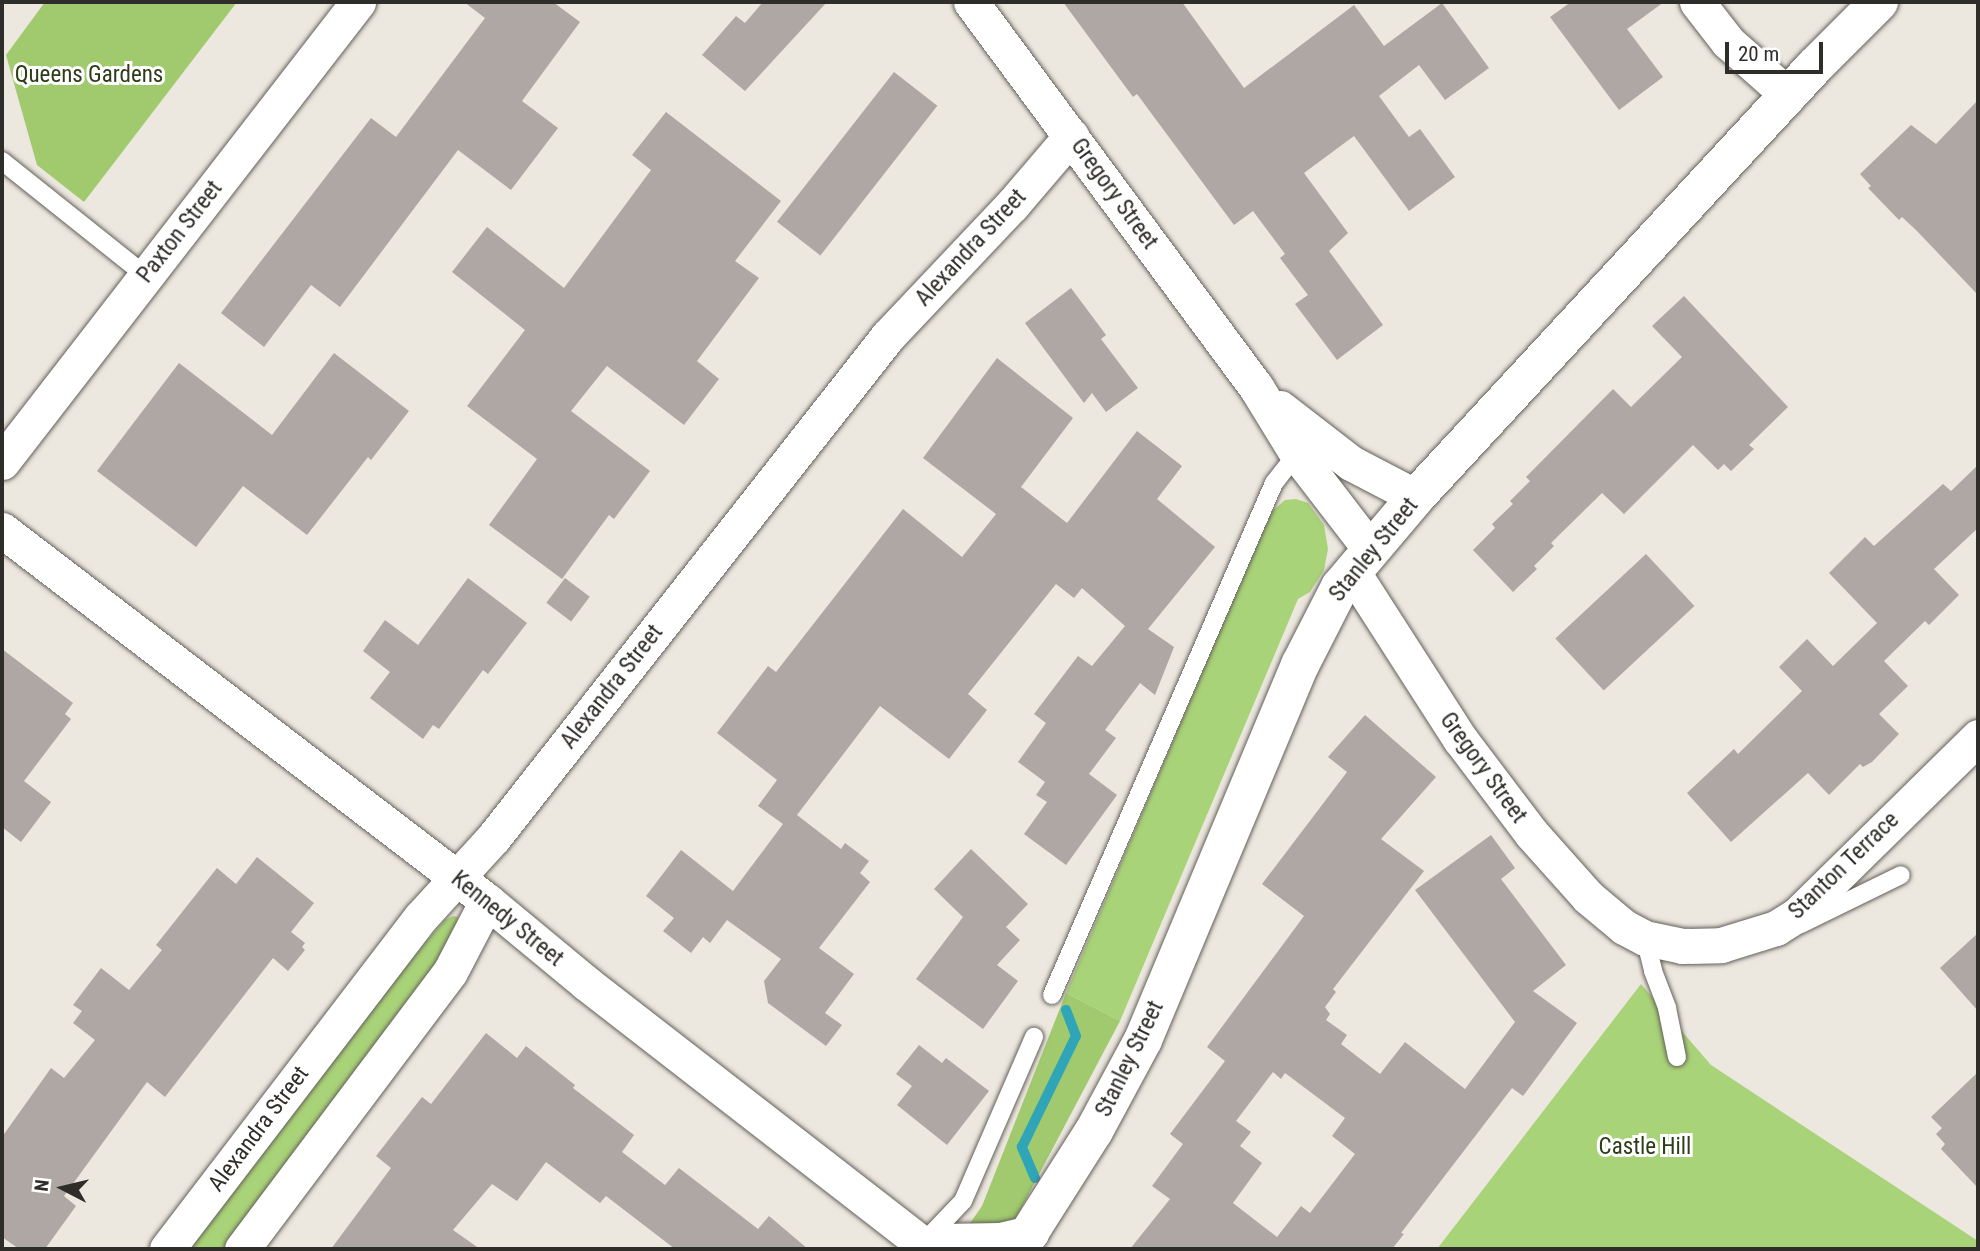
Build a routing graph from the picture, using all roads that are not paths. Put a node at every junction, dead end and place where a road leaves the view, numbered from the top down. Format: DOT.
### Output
graph roads {
  1 [pos="358,2"];
  2 [pos="971,2"];
  3 [pos="1697,2"];
  4 [pos="1879,2"];
  5 [pos="1789,96"];
  6 [pos="1071,136"];
  7 [pos="2,161"];
  8 [pos="146,276"];
  9 [pos="1256,387"];
  10 [pos="1297,454"];
  11 [pos="2,462"];
  12 [pos="1416,497"];
  13 [pos="2,530"];
  14 [pos="1361,560"];
  15 [pos="1978,737"];
  16 [pos="1901,875"];
  17 [pos="458,878"];
  18 [pos="487,901"];
  19 [pos="1758,937"];
  20 [pos="1645,939"];
  21 [pos="1052,995"];
  22 [pos="1034,1037"];
  23 [pos="1677,1057"];
  24 [pos="1025,1241"];
  25 [pos="920,1247"];
  26 [pos="167,1249"];
  27 [pos="242,1249"];
  1 -- 8 [label="street, Paxton Street"];
  2 -- 6 [label="street, Gregory Street"];
  3 -- 5 [label="street"];
  4 -- 5 [label="main road, Stanley Street"];
  5 -- 12 [label="main road, Stanley Street"];
  6 -- 9 [label="street, Gregory Street"];
  6 -- 17 [label="street, Alexandra Street"];
  7 -- 8 [label="lane"];
  8 -- 11 [label="street, Paxton Street"];
  9 -- 10 [label="street, Gregory Street"];
  9 -- 12 [label="street, Gregory Street"];
  10 -- 14 [label="street, Gregory Street"];
  10 -- 21 [label="lane"];
  12 -- 14 [label="main road, Stanley Street"];
  13 -- 17 [label="street, Kennedy Street"];
  14 -- 20 [label="street, Gregory Street"];
  14 -- 24 [label="main road, Stanley Street"];
  15 -- 19 [label="street, Stanton Terrace"];
  16 -- 19 [label="lane"];
  17 -- 18 [label="street, Kennedy Street"];
  17 -- 26 [label="street, Alexandra Street"];
  18 -- 25 [label="street, Kennedy Street"];
  18 -- 27 [label="street"];
  19 -- 20 [label="street, Stanton Terrace"];
  20 -- 23 [label="lane"];
  22 -- 25 [label="lane"];
  24 -- 25 [label="street"];
}
